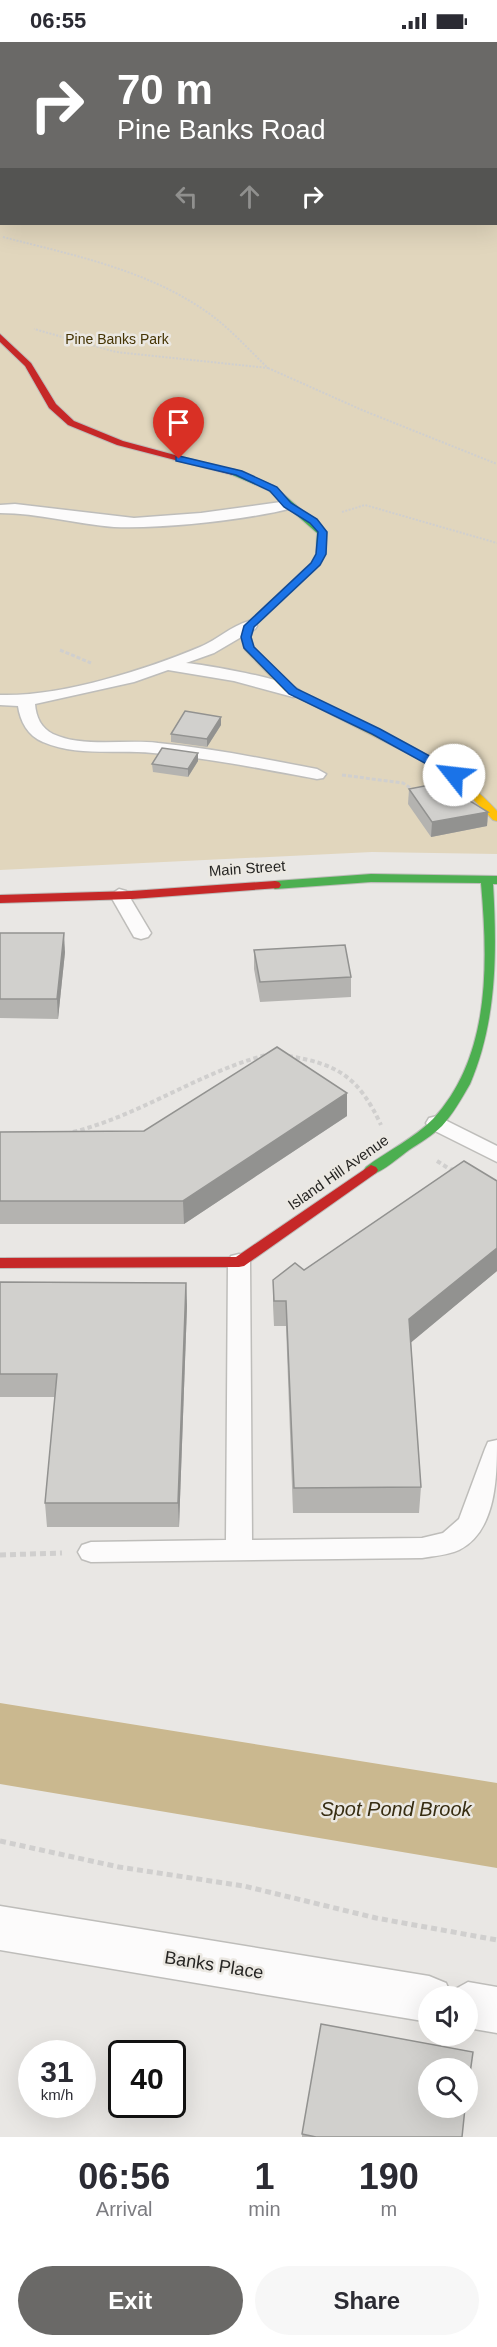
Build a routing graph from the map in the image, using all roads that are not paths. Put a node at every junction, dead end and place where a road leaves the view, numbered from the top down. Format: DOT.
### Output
graph roads {
  1 [pos="0,337"];
  2 [pos="288,505"];
  3 [pos="0,509"];
  4 [pos="249,626"];
  5 [pos="164,666"];
  6 [pos="293,692"];
  7 [pos="0,700"];
  8 [pos="26,701"];
  9 [pos="317,774"];
  10 [pos="497,818"];
  11 [pos="492,880"];
  12 [pos="119,895"];
  13 [pos="0,899"];
  14 [pos="141,933"];
  15 [pos="437,1123"];
  16 [pos="489,1152"];
  17 [pos="239,1262"];
  18 [pos="0,1263"];
  19 [pos="497,1449"];
  20 [pos="239,1551"];
  21 [pos="91,1552"];
  22 [pos="0,1929"];
  23 [pos="418,1997"];
  24 [pos="478,2007"];
  25 [pos="497,2010"];
  1 -- 2 [label="street"];
  2 -- 3 [label="lane"];
  2 -- 4 [label="street"];
  4 -- 5 [label="lane"];
  4 -- 6 [label="street"];
  5 -- 6 [label="lane"];
  5 -- 8 [label="lane"];
  6 -- 10 [label="street"];
  7 -- 8 [label="lane"];
  8 -- 9 [label="lane"];
  11 -- 12 [label="street, Main Street"];
  11 -- 15 [label="street, Island Hill Avenue"];
  12 -- 13 [label="street, Main Street"];
  12 -- 14 [label="lane"];
  15 -- 16 [label="lane"];
  15 -- 17 [label="street, Island Hill Avenue"];
  17 -- 18 [label="street"];
  17 -- 20 [label="lane"];
  19 -- 20 [label="lane"];
  20 -- 21 [label="lane"];
  22 -- 23 [label="street, Banks Place"];
  24 -- 25 [label="street"];
}
